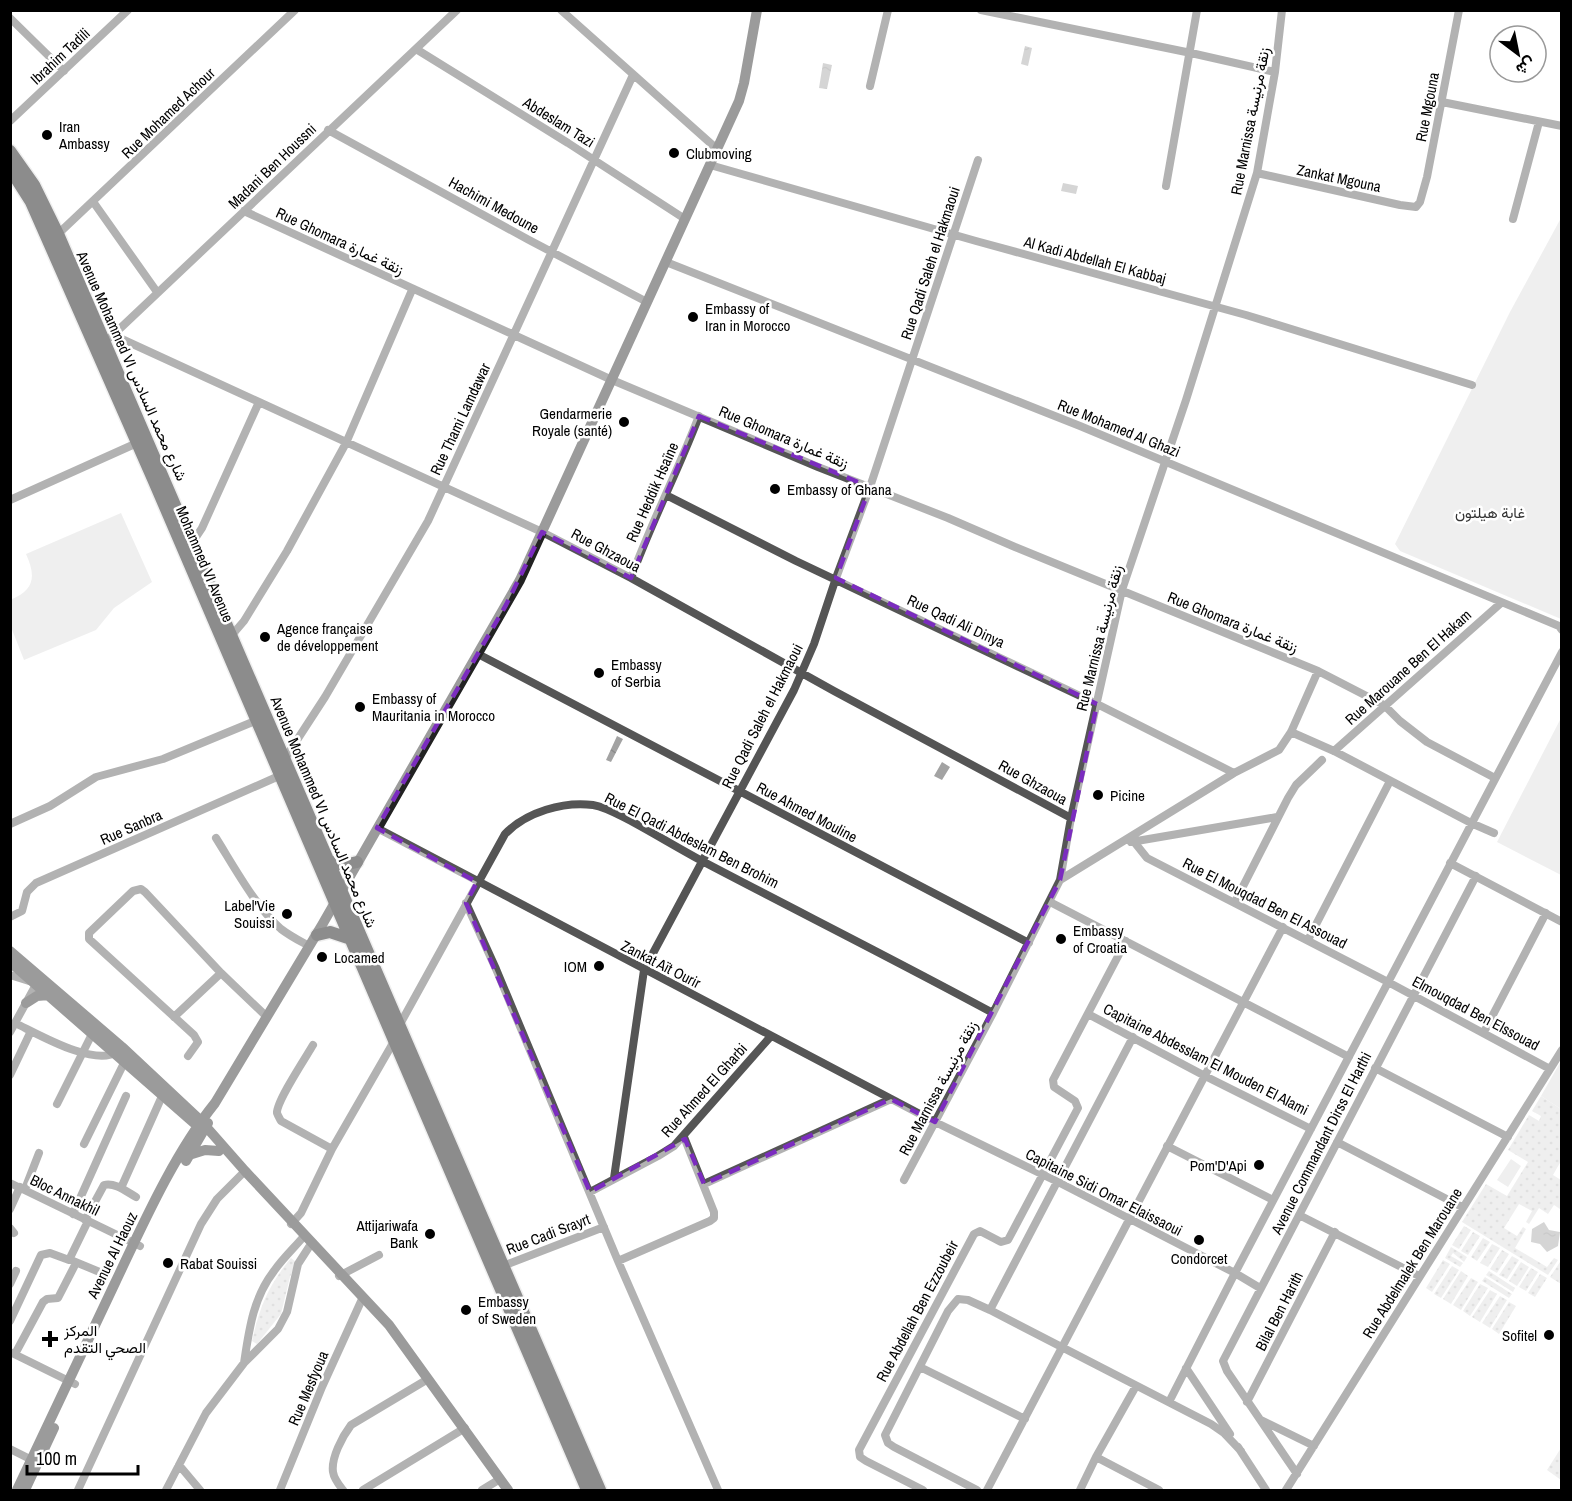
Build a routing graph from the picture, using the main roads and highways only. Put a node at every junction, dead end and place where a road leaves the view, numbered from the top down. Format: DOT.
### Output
graph roads {
  1 [pos="757,10"];
  2 [pos="10,151"];
  3 [pos="10,169"];
  4 [pos="279,776"];
  5 [pos="328,861"];
  6 [pos="357,862"];
  7 [pos="341,891"];
  8 [pos="334,904"];
  9 [pos="316,935"];
  10 [pos="348,938"];
  11 [pos="10,951"];
  12 [pos="10,962"];
  13 [pos="38,980"];
  14 [pos="50,995"];
  15 [pos="26,1003"];
  16 [pos="95,1029"];
  17 [pos="119,1050"];
  18 [pos="202,1127"];
  19 [pos="219,1151"];
  20 [pos="189,1155"];
  21 [pos="243,1173"];
  22 [pos="137,1244"];
  23 [pos="35,1462"];
  24 [pos="499,1484"];
  25 [pos="17,1491"];
  26 [pos="25,1491"];
  27 [pos="508,1491"];
  28 [pos="587,1491"];
  29 [pos="600,1491"];
  1 -- 6 [label="main road, Avenue Al Haouz"];
  2 -- 5 [label="main road, Avenue Mohammed VI شارع محمد السادس"];
  3 -- 4 [label="main road, Mohammed VI Avenue"];
  4 -- 8 [label="main road, Avenue Mohammed VI شارع محمد السادس"];
  5 -- 6 [label="main road"];
  5 -- 7 [label="main road, Avenue Mohammed VI شارع محمد السادس"];
  6 -- 7 [label="main road, Avenue Al Haouz"];
  7 -- 8 [label="main road, Avenue Al Haouz"];
  7 -- 29 [label="main road, Avenue Mohammed VI شارع محمد السادس"];
  8 -- 9 [label="main road, Avenue Al Haouz"];
  8 -- 10 [label="main road, Avenue Mohammed VI شارع محمد السادس"];
  9 -- 10 [label="main road"];
  9 -- 18 [label="main road, Avenue Al Haouz"];
  10 -- 28 [label="main road, Avenue Mohammed VI شارع محمد السادس"];
  11 -- 13 [label="main road"];
  12 -- 13 [label="main road"];
  13 -- 14 [label="main road"];
  13 -- 16 [label="main road"];
  14 -- 15 [label="main road"];
  14 -- 16 [label="main road"];
  16 -- 17 [label="main road"];
  17 -- 18 [label="main road"];
  17 -- 18 [label="main road"];
  18 -- 19 [label="main road"];
  18 -- 20 [label="main road, Avenue Al Haouz"];
  18 -- 21 [label="main road"];
  18 -- 22 [label="main road, Avenue Al Haouz"];
  19 -- 20 [label="main road"];
  19 -- 21 [label="main road"];
  20 -- 22 [label="main road, Avenue Al Haouz"];
  21 -- 24 [label="main road"];
  22 -- 23 [label="main road, Avenue Al Haouz"];
  23 -- 25 [label="main road, Avenue Al Haouz"];
  23 -- 26 [label="main road, Avenue Al Haouz"];
  24 -- 27 [label="main road"];
}
